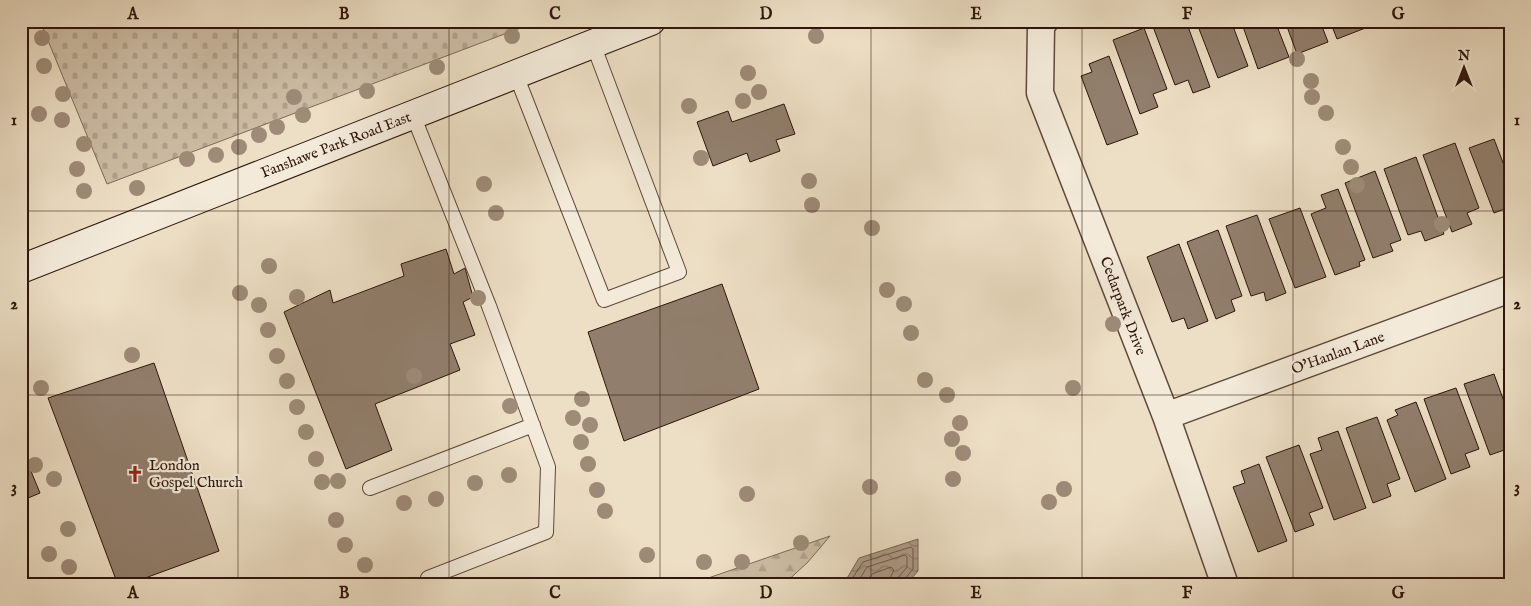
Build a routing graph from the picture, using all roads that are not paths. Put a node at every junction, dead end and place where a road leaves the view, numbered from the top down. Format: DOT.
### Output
graph roads {
  1 [pos="651,21"];
  2 [pos="1043,23"];
  3 [pos="592,44"];
  4 [pos="516,75"];
  5 [pos="413,115"];
  6 [pos="21,269"];
  7 [pos="1510,289"];
  8 [pos="1166,416"];
  9 [pos="533,425"];
  10 [pos="370,488"];
  11 [pos="428,578"];
  12 [pos="1225,585"];
  1 -- 3 [label="main road, Fanshawe Park Road East"];
  2 -- 8 [label="street, Cedarpark Drive"];
  3 -- 4 [label="main road, Fanshawe Park Road East"];
  3 -- 4 [label="lane"];
  4 -- 5 [label="main road, Fanshawe Park Road East"];
  5 -- 6 [label="main road, Fanshawe Park Road East"];
  5 -- 9 [label="lane"];
  7 -- 8 [label="street, O'Hanlan Lane"];
  8 -- 12 [label="street, Cedarpark Drive"];
  9 -- 10 [label="lane"];
  9 -- 11 [label="lane"];
}
